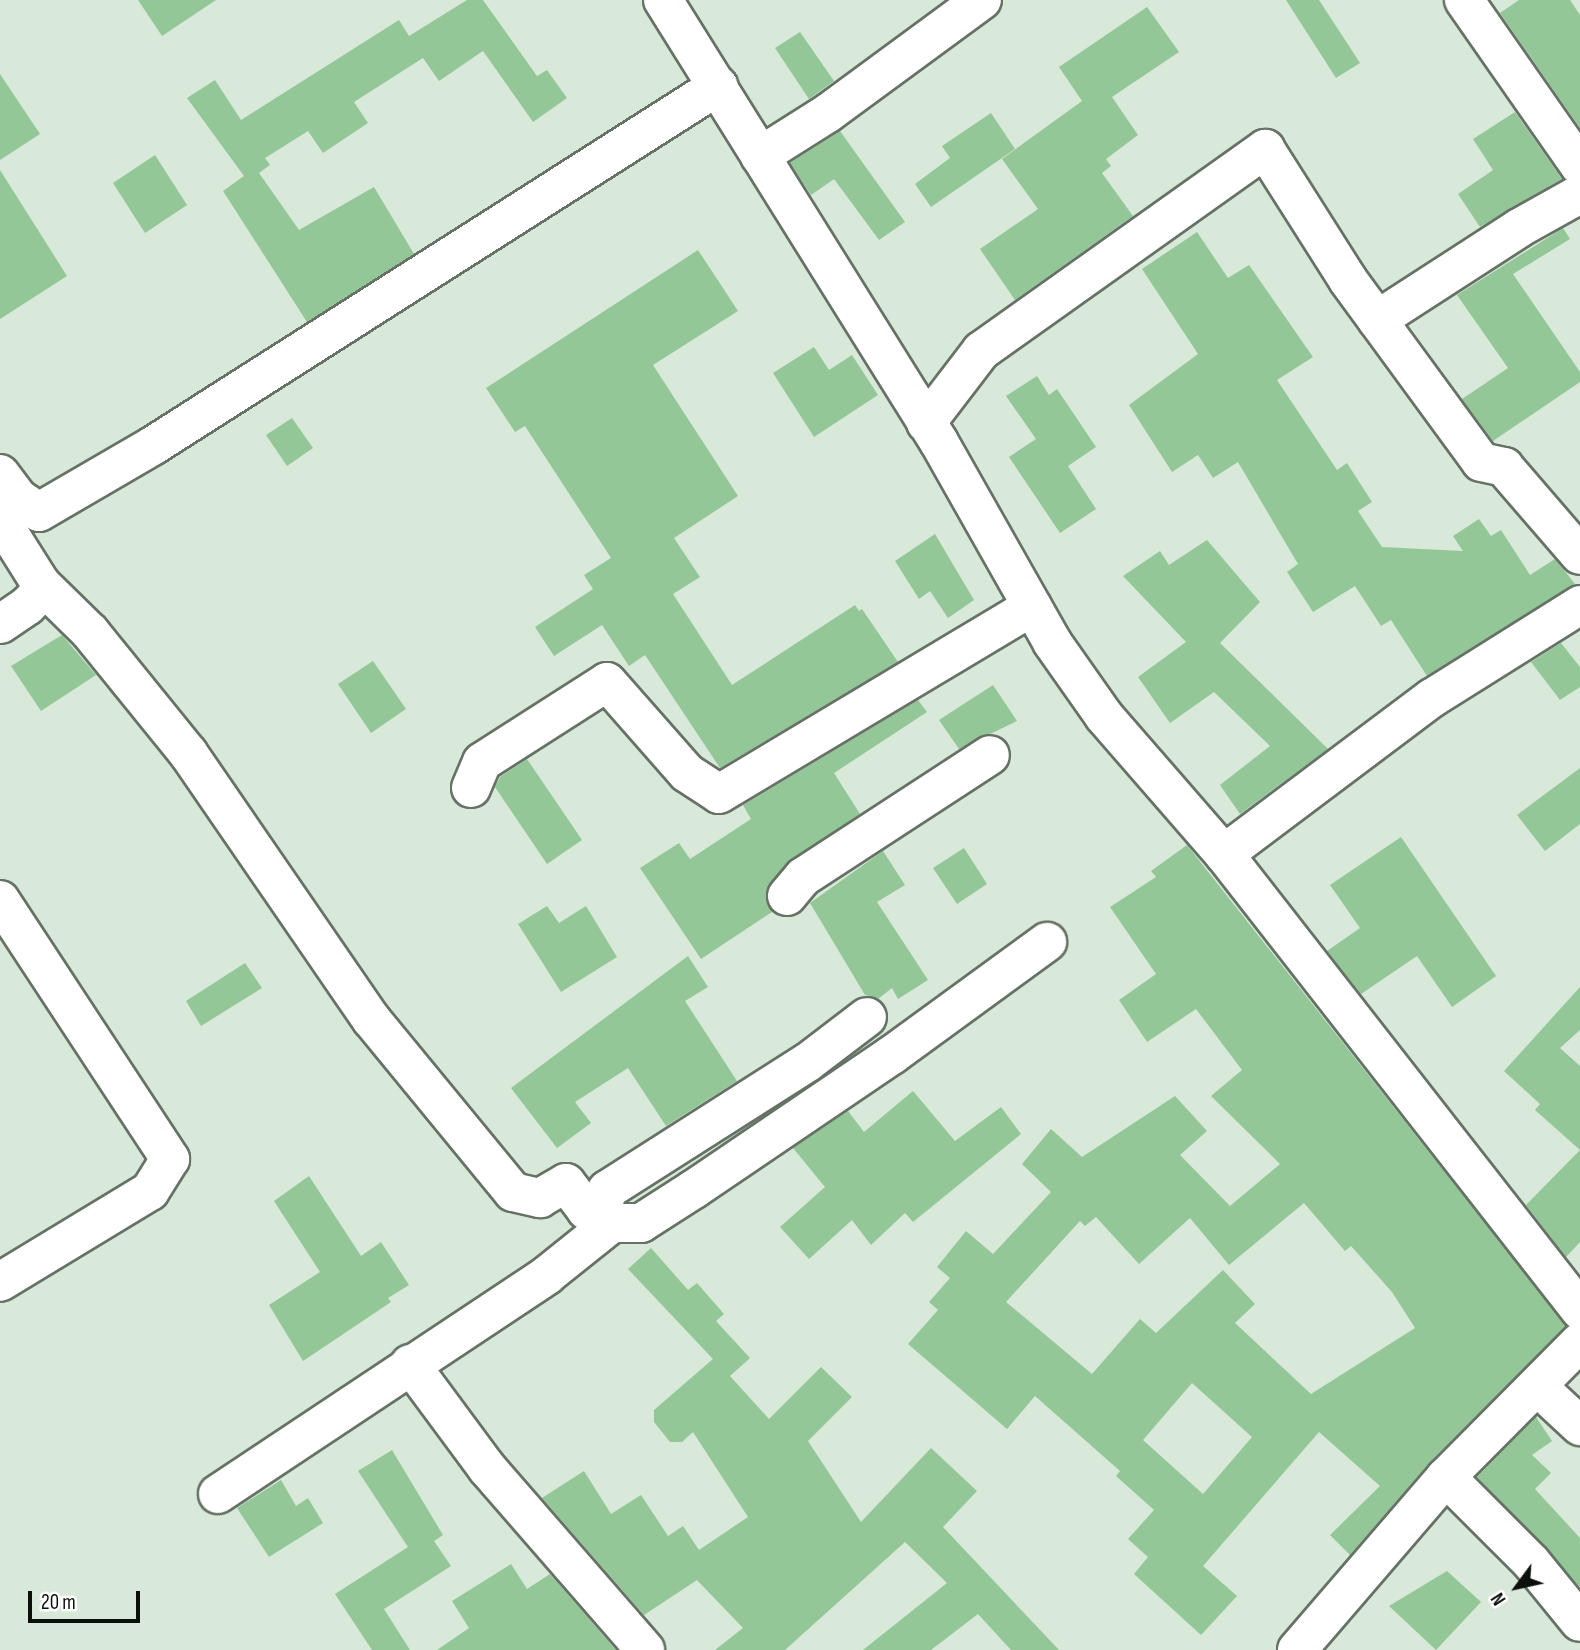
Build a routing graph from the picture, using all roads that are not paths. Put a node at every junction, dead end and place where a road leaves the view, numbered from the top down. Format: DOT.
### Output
graph roads {
  1 [pos="663,0"];
  2 [pos="982,0"];
  3 [pos="1464,0"];
  4 [pos="718,86"];
  5 [pos="760,156"];
  6 [pos="1580,166"];
  7 [pos="1580,194"];
  8 [pos="1377,320"];
  9 [pos="926,423"];
  10 [pos="0,474"];
  11 [pos="0,519"];
  12 [pos="1580,555"];
  13 [pos="41,584"];
  14 [pos="1580,606"];
  15 [pos="1032,607"];
  16 [pos="0,624"];
  17 [pos="990,755"];
  18 [pos="471,788"];
  19 [pos="1224,853"];
  20 [pos="787,896"];
  21 [pos="0,900"];
  22 [pos="1047,942"];
  23 [pos="867,1017"];
  24 [pos="606,1220"];
  25 [pos="0,1282"];
  26 [pos="1580,1310"];
  27 [pos="1580,1342"];
  28 [pos="410,1364"];
  29 [pos="1536,1386"];
  30 [pos="1580,1426"];
  31 [pos="1580,1446"];
  32 [pos="1580,1455"];
  33 [pos="1446,1477"];
  34 [pos="218,1494"];
  35 [pos="1580,1622"];
  36 [pos="645,1650"];
  37 [pos="1297,1650"];
  1 -- 4 [label="street"];
  2 -- 5 [label="street"];
  3 -- 6 [label="street"];
  4 -- 5 [label="street"];
  4 -- 10 [label="street"];
  5 -- 9 [label="street"];
  7 -- 8 [label="street"];
  8 -- 9 [label="street"];
  8 -- 12 [label="street"];
  9 -- 15 [label="street"];
  11 -- 13 [label="street"];
  13 -- 16 [label="street"];
  13 -- 24 [label="street"];
  14 -- 19 [label="street"];
  15 -- 18 [label="street"];
  15 -- 19 [label="street"];
  17 -- 20 [label="street"];
  19 -- 26 [label="street"];
  21 -- 25 [label="street"];
  22 -- 24 [label="street"];
  23 -- 24 [label="street"];
  24 -- 28 [label="street"];
  27 -- 29 [label="street"];
  28 -- 34 [label="street"];
  28 -- 36 [label="street"];
  29 -- 30 [label="street"];
  29 -- 33 [label="street"];
  31 -- 32 [label="street"];
  33 -- 35 [label="street"];
  33 -- 37 [label="street"];
}
